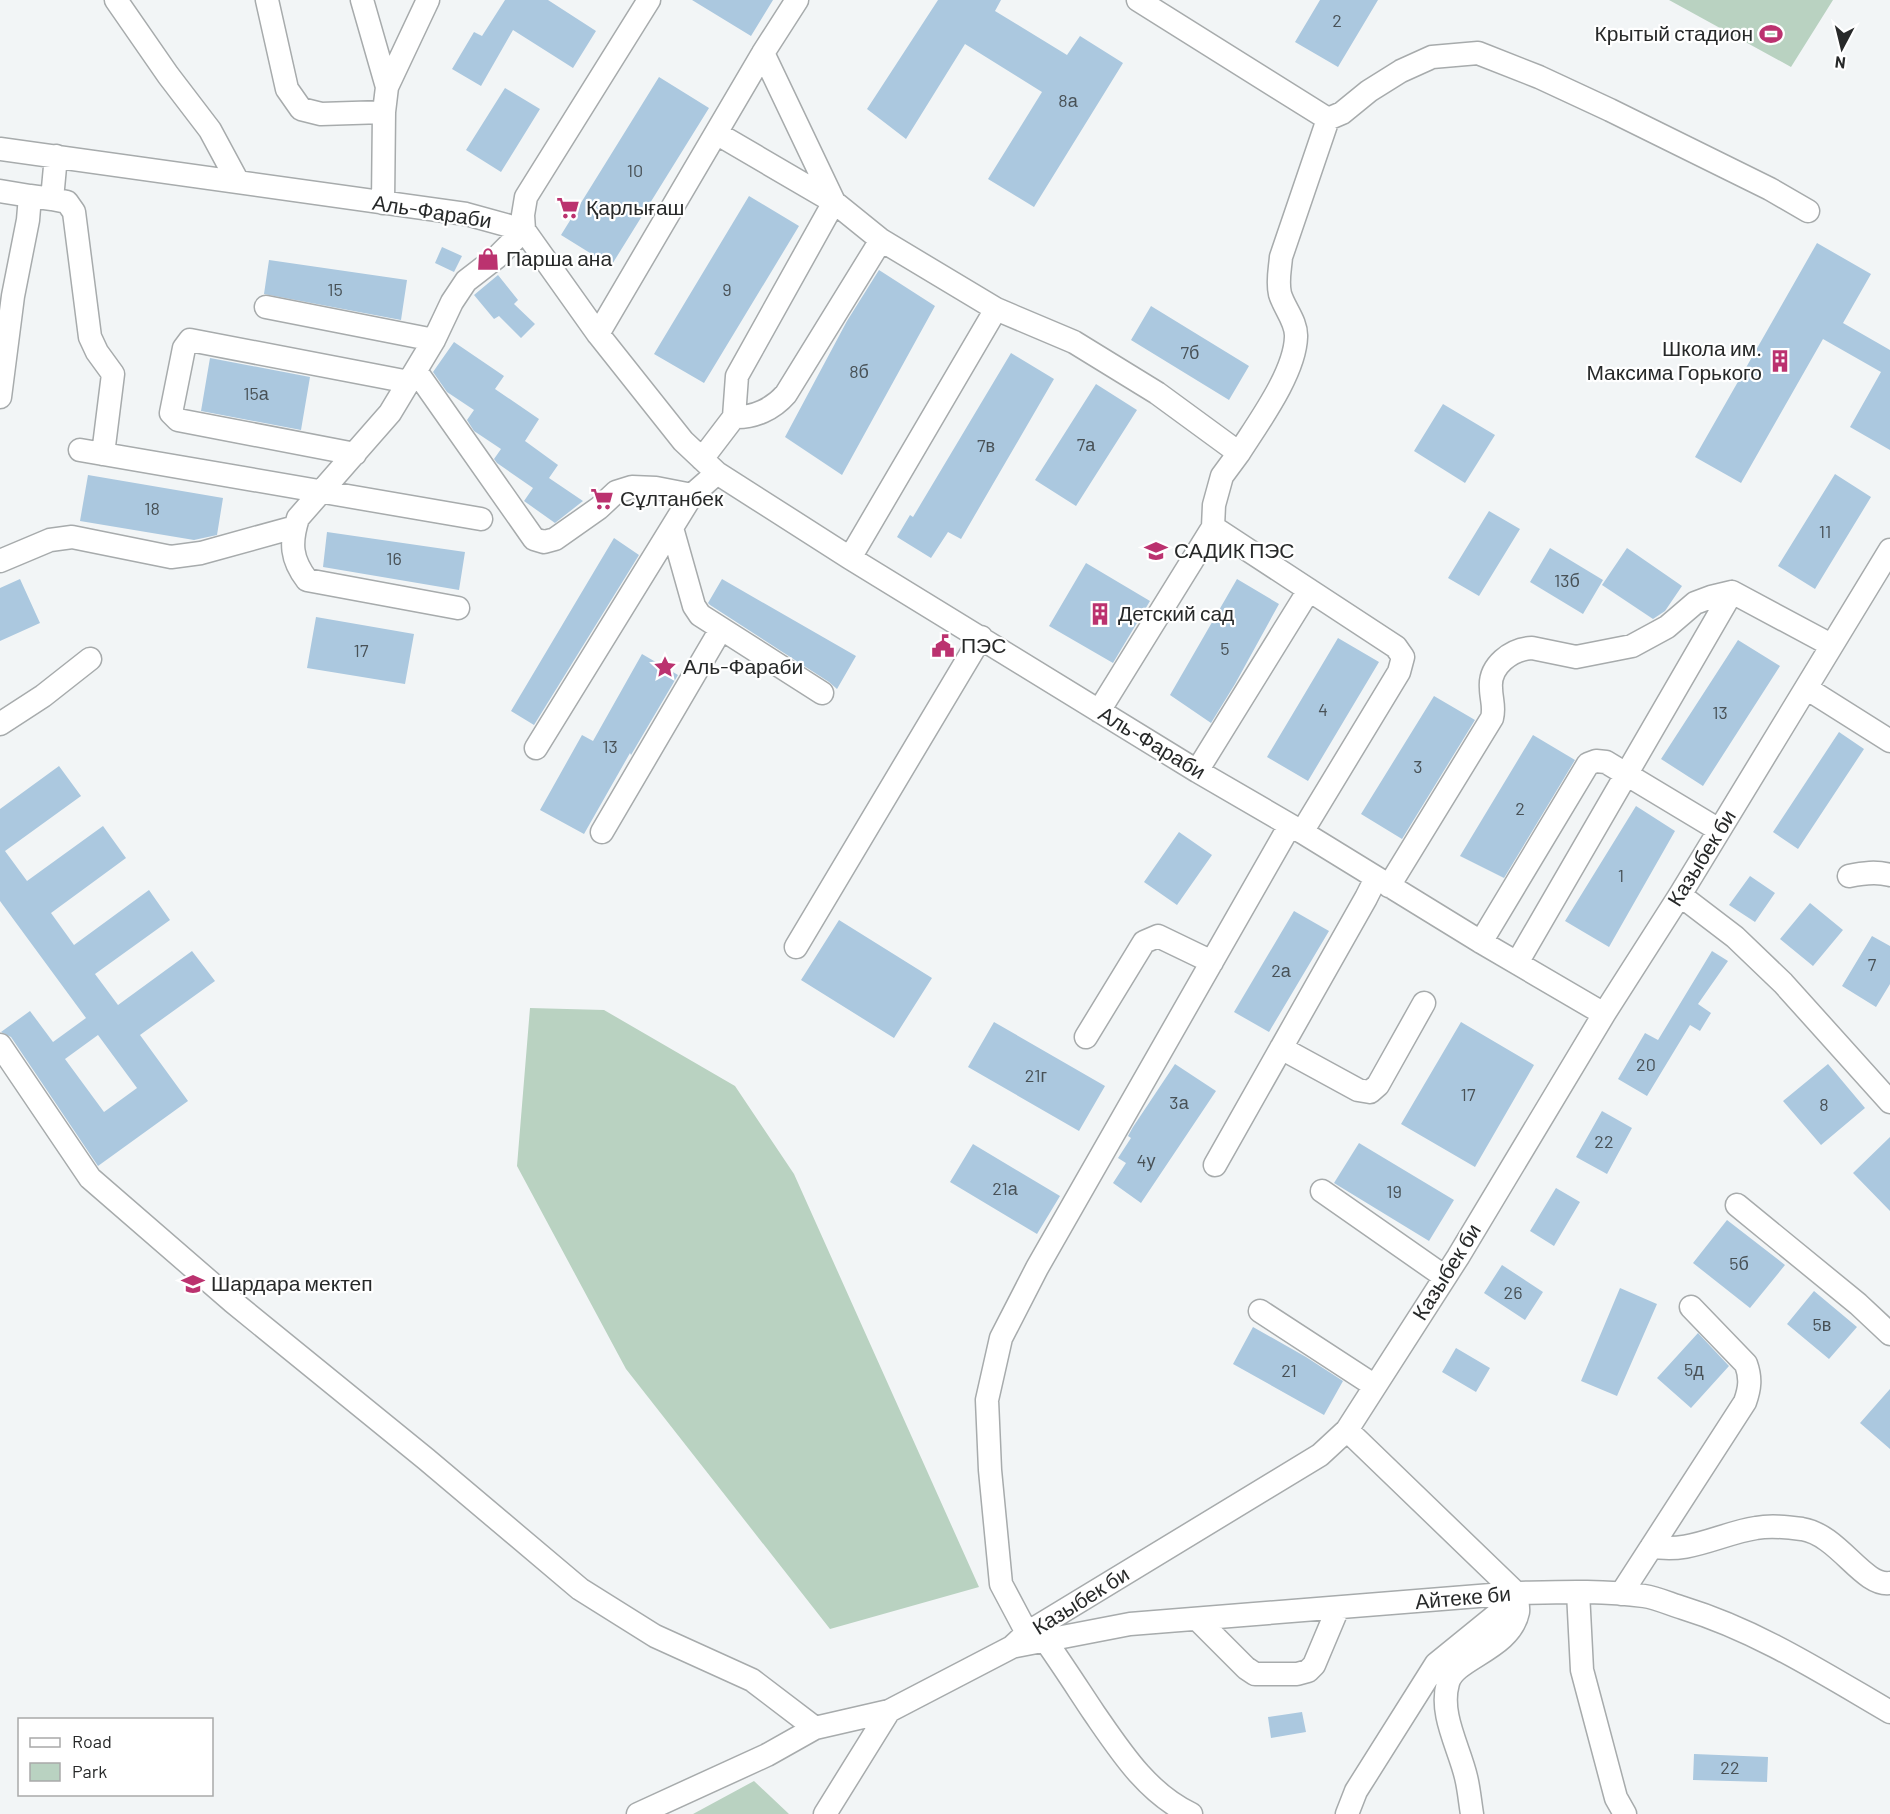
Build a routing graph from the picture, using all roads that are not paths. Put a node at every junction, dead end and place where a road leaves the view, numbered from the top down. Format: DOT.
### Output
graph roads {
  1 [pos="116,0"];
  2 [pos="267,0"];
  3 [pos="362,0"];
  4 [pos="428,0"];
  5 [pos="649,0"];
  6 [pos="797,0"];
  7 [pos="1138,0"];
  8 [pos="763,53"];
  9 [pos="387,87"];
  10 [pos="384,112"];
  11 [pos="1328,119"];
  12 [pos="716,133"];
  13 [pos="0,149"];
  14 [pos="56,156"];
  15 [pos="238,182"];
  16 [pos="0,191"];
  17 [pos="41,197"];
  18 [pos="834,202"];
  19 [pos="384,203"];
  20 [pos="1808,211"];
  21 [pos="524,230"];
  22 [pos="881,240"];
  23 [pos="266,307"];
  24 [pos="996,309"];
  25 [pos="598,334"];
  26 [pos="434,340"];
  27 [pos="4,346"];
  28 [pos="412,376"];
  29 [pos="0,397"];
  30 [pos="734,417"];
  31 [pos="80,450"];
  32 [pos="1239,453"];
  33 [pos="103,454"];
  34 [pos="355,454"];
  35 [pos="710,466"];
  36 [pos="322,492"];
  37 [pos="692,495"];
  38 [pos="481,519"];
  39 [pos="295,527"];
  40 [pos="672,528"];
  41 [pos="1213,528"];
  42 [pos="1890,550"];
  43 [pos="850,558"];
  44 [pos="0,561"];
  45 [pos="1309,591"];
  46 [pos="1732,592"];
  47 [pos="458,608"];
  48 [pos="721,629"];
  49 [pos="981,637"];
  50 [pos="1831,645"];
  51 [pos="90,659"];
  52 [pos="1806,688"];
  53 [pos="822,693"];
  54 [pos="1099,711"];
  55 [pos="0,724"];
  56 [pos="1890,741"];
  57 [pos="536,748"];
  58 [pos="1197,771"];
  59 [pos="1627,774"];
  60 [pos="1296,828"];
  61 [pos="1719,830"];
  62 [pos="602,832"];
  63 [pos="1890,875"];
  64 [pos="1849,876"];
  65 [pos="1382,882"];
  66 [pos="1680,894"];
  67 [pos="1480,942"];
  68 [pos="796,947"];
  69 [pos="1212,962"];
  70 [pos="1516,963"];
  71 [pos="1424,1003"];
  72 [pos="1604,1014"];
  73 [pos="1086,1037"];
  74 [pos="0,1045"];
  75 [pos="1281,1048"];
  76 [pos="1890,1102"];
  77 [pos="1215,1165"];
  78 [pos="1322,1191"];
  79 [pos="1737,1205"];
  80 [pos="1445,1277"];
  81 [pos="1691,1307"];
  82 [pos="1260,1311"];
  83 [pos="1890,1334"];
  84 [pos="1375,1386"];
  85 [pos="1347,1430"];
  86 [pos="1652,1546"];
  87 [pos="1890,1583"];
  88 [pos="1578,1592"];
  89 [pos="1621,1594"];
  90 [pos="1516,1596"];
  91 [pos="1338,1608"];
  92 [pos="1197,1619"];
  93 [pos="1028,1640"];
  94 [pos="889,1711"];
  95 [pos="1890,1712"];
  96 [pos="814,1728"];
  97 [pos="638,1814"];
  98 [pos="825,1814"];
  99 [pos="1191,1814"];
  100 [pos="1347,1814"];
  101 [pos="1472,1814"];
  102 [pos="1625,1814"];
  1 -- 15 [label="street"];
  2 -- 10 [label="street"];
  3 -- 9 [label="street"];
  4 -- 9 [label="street"];
  5 -- 21 [label="street"];
  6 -- 8 [label="street"];
  7 -- 11 [label="street"];
  8 -- 12 [label="street"];
  8 -- 18 [label="street"];
  9 -- 10 [label="street"];
  10 -- 19 [label="street"];
  11 -- 20 [label="street"];
  11 -- 32 [label="street"];
  12 -- 18 [label="street"];
  12 -- 25 [label="street"];
  13 -- 14 [label="street, Аль-Фараби"];
  14 -- 15 [label="street, Аль-Фараби"];
  14 -- 17 [label="street"];
  15 -- 19 [label="street, Аль-Фараби"];
  16 -- 17 [label="street"];
  17 -- 27 [label="street"];
  17 -- 33 [label="street"];
  18 -- 22 [label="street"];
  18 -- 30 [label="street"];
  19 -- 21 [label="street, Аль-Фараби"];
  21 -- 25 [label="street, Аль-Фараби"];
  21 -- 26 [label="street"];
  22 -- 24 [label="street"];
  22 -- 30 [label="street"];
  23 -- 26 [label="street"];
  24 -- 32 [label="street"];
  24 -- 43 [label="street"];
  25 -- 35 [label="street, Аль-Фараби"];
  26 -- 28 [label="street"];
  27 -- 29 [label="street"];
  28 -- 34 [label="street"];
  28 -- 34 [label="street"];
  28 -- 37 [label="street"];
  30 -- 35 [label="street"];
  31 -- 33 [label="street"];
  32 -- 41 [label="street"];
  33 -- 36 [label="street"];
  34 -- 36 [label="street"];
  35 -- 37 [label="street"];
  35 -- 43 [label="street, Аль-Фараби"];
  36 -- 38 [label="street"];
  36 -- 39 [label="street"];
  37 -- 40 [label="street"];
  39 -- 44 [label="street"];
  39 -- 47 [label="street"];
  40 -- 48 [label="street"];
  40 -- 57 [label="street"];
  41 -- 45 [label="street"];
  41 -- 54 [label="street"];
  42 -- 50 [label="street, Казыбек би"];
  43 -- 49 [label="street, Аль-Фараби"];
  45 -- 58 [label="street"];
  45 -- 60 [label="street"];
  46 -- 50 [label="street"];
  46 -- 59 [label="street"];
  46 -- 65 [label="street"];
  48 -- 53 [label="street"];
  48 -- 62 [label="street"];
  49 -- 54 [label="street, Аль-Фараби"];
  49 -- 68 [label="street"];
  50 -- 52 [label="street, Казыбек би"];
  51 -- 55 [label="street"];
  52 -- 56 [label="street"];
  52 -- 61 [label="street, Казыбек би"];
  54 -- 58 [label="street, Аль-Фараби"];
  58 -- 60 [label="street, Аль-Фараби"];
  59 -- 61 [label="street"];
  59 -- 67 [label="street"];
  59 -- 70 [label="street"];
  60 -- 65 [label="street, Аль-Фараби"];
  60 -- 69 [label="street"];
  61 -- 66 [label="street, Казыбек би"];
  63 -- 64 [label="street"];
  65 -- 67 [label="street, Аль-Фараби"];
  65 -- 75 [label="street"];
  66 -- 72 [label="street, Казыбек би"];
  66 -- 76 [label="street"];
  67 -- 70 [label="street, Аль-Фараби"];
  69 -- 73 [label="street"];
  69 -- 93 [label="street"];
  70 -- 72 [label="street, Аль-Фараби"];
  71 -- 75 [label="street"];
  72 -- 80 [label="street, Казыбек би"];
  74 -- 96 [label="street"];
  75 -- 77 [label="street"];
  78 -- 80 [label="street"];
  79 -- 83 [label="street"];
  80 -- 84 [label="street, Казыбек би"];
  81 -- 86 [label="street"];
  82 -- 84 [label="street"];
  84 -- 85 [label="street, Казыбек би"];
  85 -- 90 [label="street"];
  85 -- 93 [label="street, Казыбек би"];
  86 -- 87 [label="street"];
  86 -- 89 [label="street"];
  88 -- 89 [label="street, Айтеке би"];
  88 -- 90 [label="street, Айтеке би"];
  88 -- 102 [label="street"];
  89 -- 95 [label="street, Айтеке би"];
  90 -- 91 [label="street, Айтеке би"];
  90 -- 100 [label="street"];
  90 -- 101 [label="street"];
  91 -- 92 [label="street, Айтеке би"];
  91 -- 92 [label="street"];
  92 -- 93 [label="street, Айтеке би"];
  93 -- 94 [label="street, Казыбек би"];
  93 -- 99 [label="street"];
  94 -- 96 [label="street, Казыбек би"];
  94 -- 98 [label="street"];
  96 -- 97 [label="street, Казыбек би"];
}
